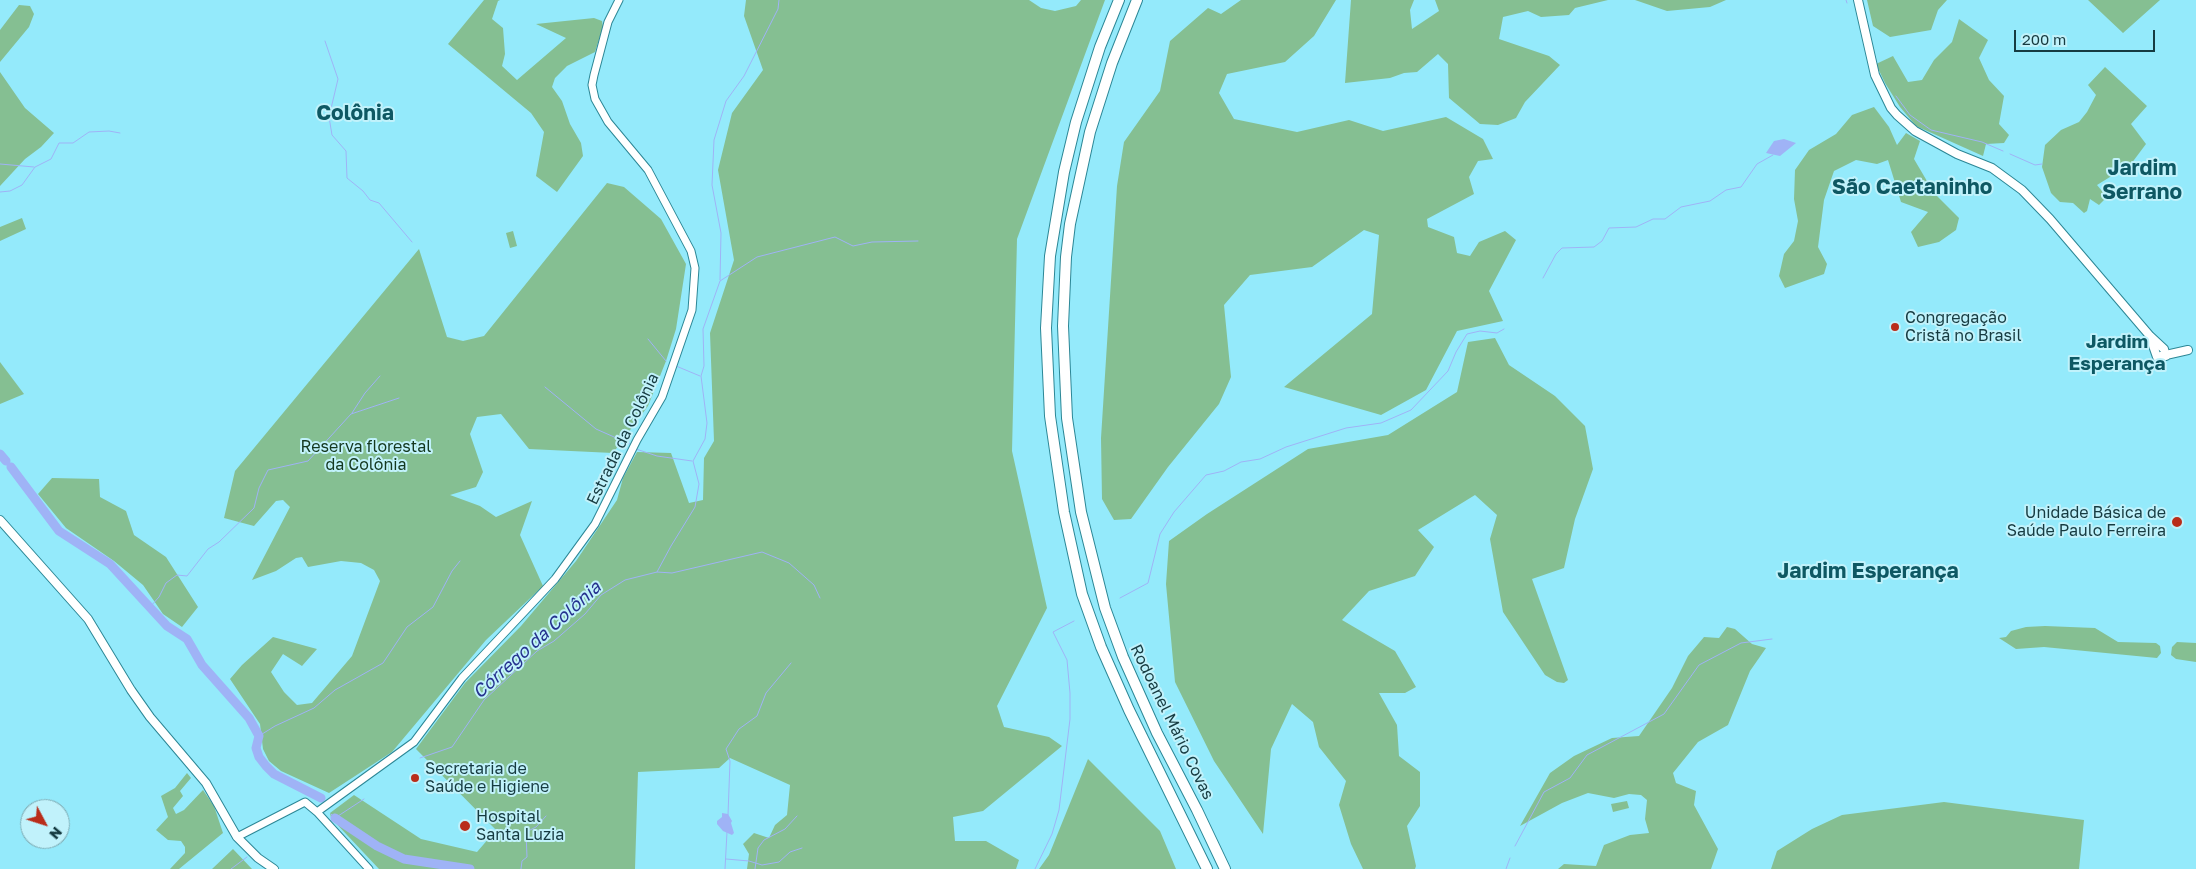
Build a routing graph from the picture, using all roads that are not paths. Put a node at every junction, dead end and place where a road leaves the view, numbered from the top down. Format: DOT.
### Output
graph roads {
  1 [pos="619,0"];
  2 [pos="1118,0"];
  3 [pos="1137,0"];
  4 [pos="1858,0"];
  5 [pos="2150,336"];
  6 [pos="2192,350"];
  7 [pos="2165,352"];
  8 [pos="0,520"];
  9 [pos="317,812"];
  10 [pos="237,837"];
  11 [pos="274,869"];
  12 [pos="369,869"];
  13 [pos="1207,869"];
  14 [pos="1225,869"];
  1 -- 9 [label="street, Estrada da Colônia"];
  2 -- 13 [label="highway, Rodoanel Mário Covas"];
  3 -- 14 [label="highway, Rodoanel Mário Covas"];
  4 -- 5 [label="main road"];
  5 -- 7 [label="main road"];
  5 -- 7 [label="main road"];
  6 -- 7 [label="main road"];
  8 -- 10 [label="main road"];
  9 -- 10 [label="street"];
  9 -- 12 [label="street"];
  10 -- 11 [label="main road"];
}
